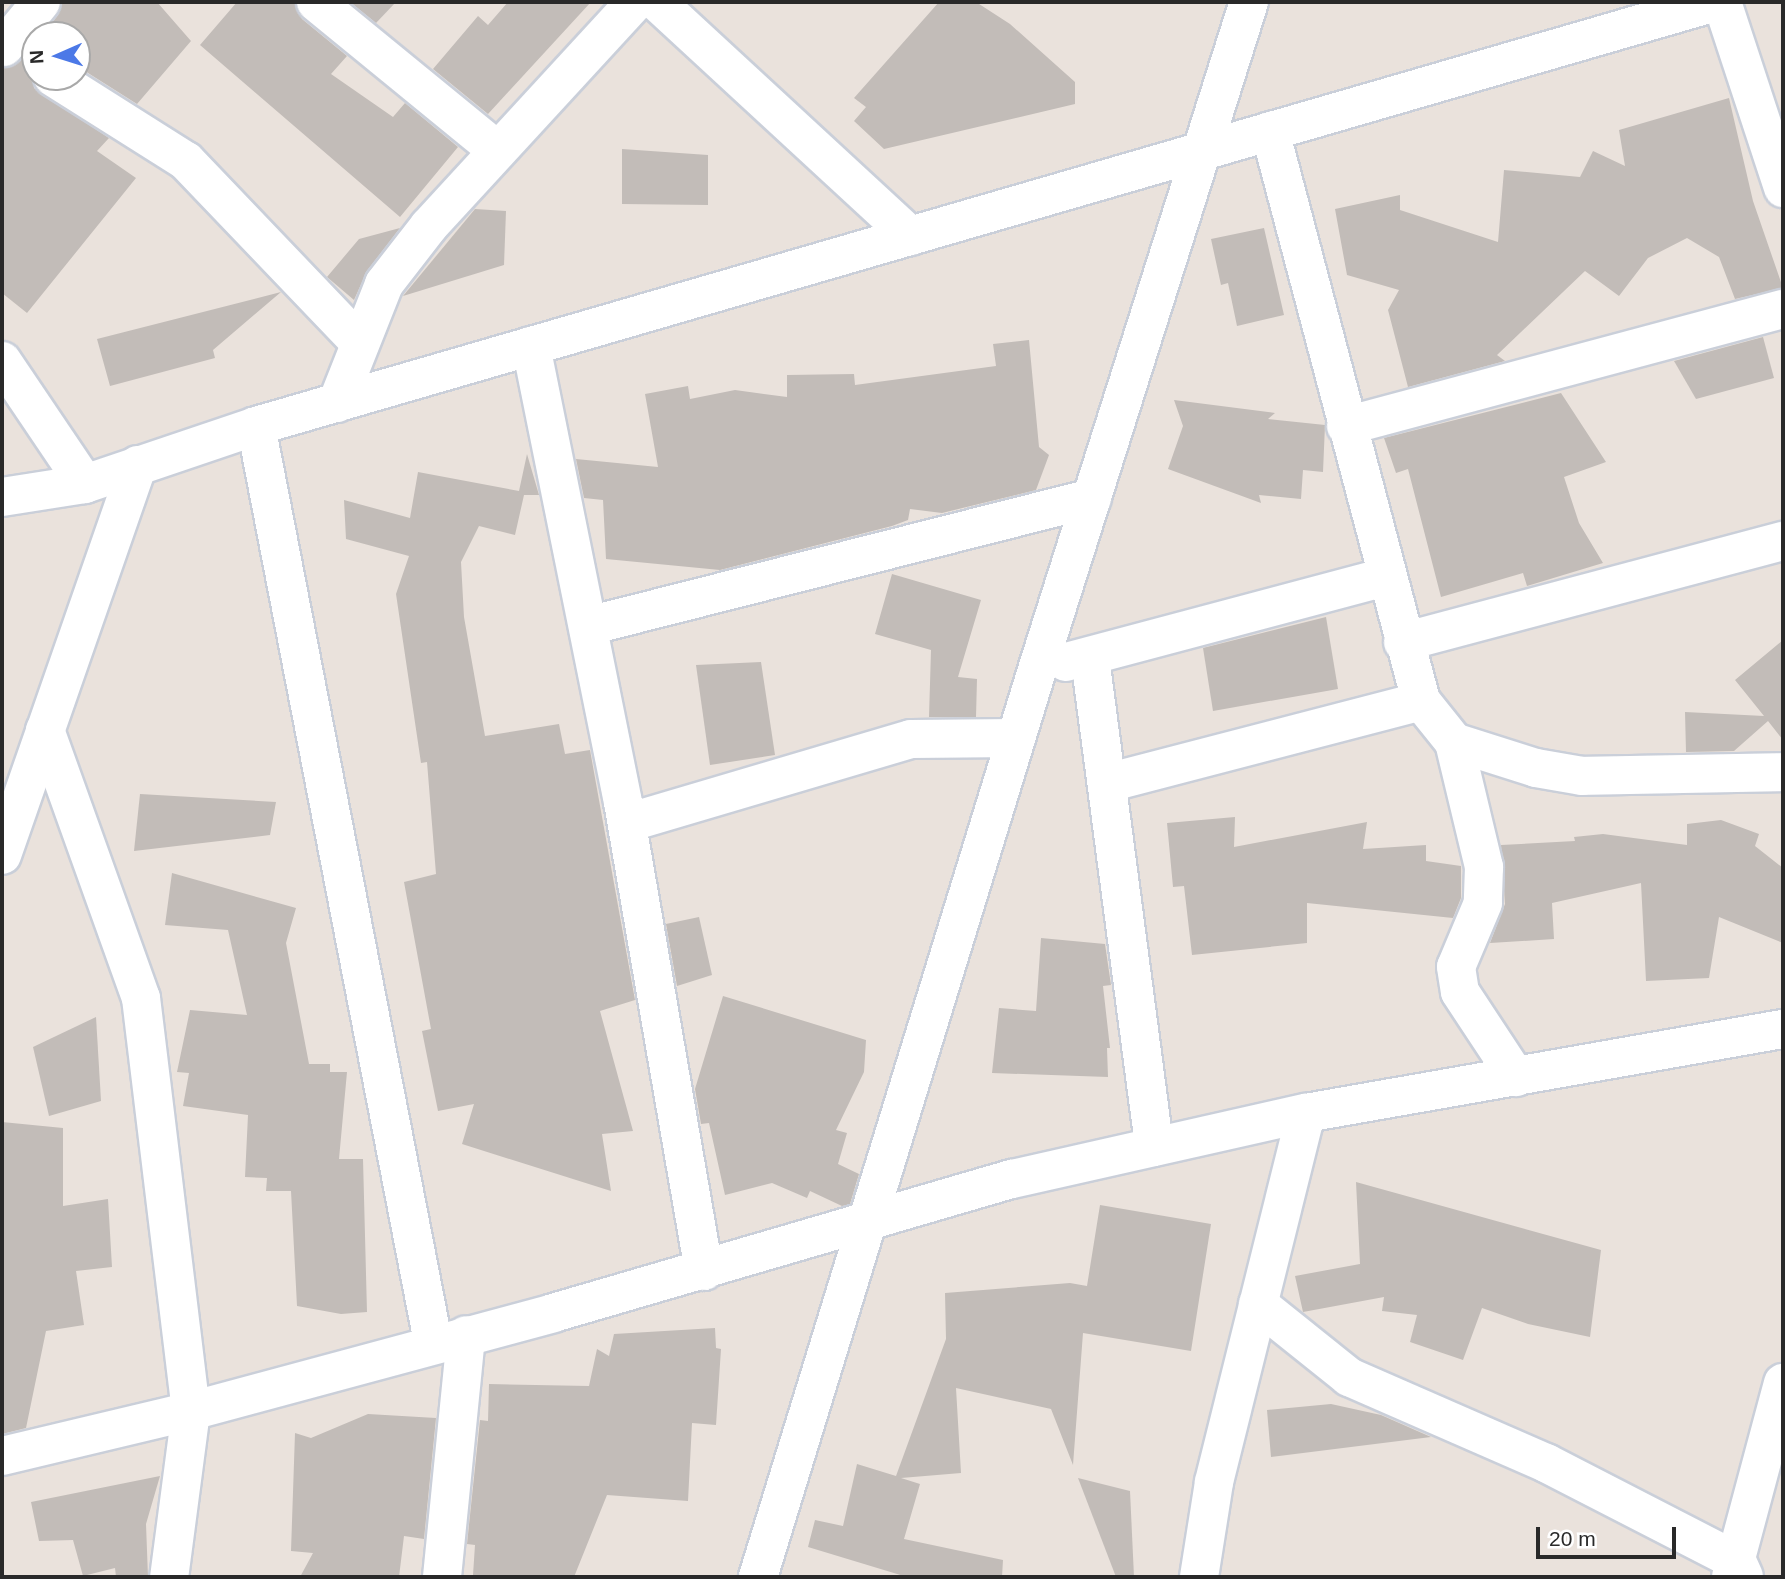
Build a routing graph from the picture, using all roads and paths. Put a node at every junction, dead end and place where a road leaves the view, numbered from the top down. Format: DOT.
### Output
graph roads {
  1 [pos="41,2"];
  2 [pos="316,2"];
  3 [pos="635,2"];
  4 [pos="657,2"];
  5 [pos="1249,2"];
  6 [pos="1711,3"];
  7 [pos="14,52"];
  8 [pos="74,91"];
  9 [pos="1270,131"];
  10 [pos="497,150"];
  11 [pos="1200,151"];
  12 [pos="1783,188"];
  13 [pos="911,236"];
  14 [pos="1783,309"];
  15 [pos="360,343"];
  16 [pos="531,346"];
  17 [pos="2,361"];
  18 [pos="337,403"];
  19 [pos="256,426"];
  20 [pos="1346,426"];
  21 [pos="138,465"];
  22 [pos="85,484"];
  23 [pos="2,497"];
  24 [pos="1092,499"];
  25 [pos="1783,541"];
  26 [pos="1385,577"];
  27 [pos="588,626"];
  28 [pos="1402,642"];
  29 [pos="1090,658"];
  30 [pos="1038,667"];
  31 [pos="1421,701"];
  32 [pos="46,730"];
  33 [pos="1016,738"];
  34 [pos="1454,742"];
  35 [pos="1783,772"];
  36 [pos="1107,783"];
  37 [pos="627,823"];
  38 [pos="2,855"];
  39 [pos="1783,1029"];
  40 [pos="1516,1077"];
  41 [pos="1306,1113"];
  42 [pos="1154,1147"];
  43 [pos="866,1220"];
  44 [pos="705,1271"];
  45 [pos="1258,1304"];
  46 [pos="449,1338"];
  47 [pos="1783,1383"];
  48 [pos="191,1411"];
  49 [pos="2,1456"];
  50 [pos="1738,1572"];
  51 [pos="170,1577"];
  52 [pos="442,1577"];
  53 [pos="758,1577"];
  54 [pos="1199,1577"];
  1 -- 7 [label="street"];
  2 -- 10 [label="street"];
  3 -- 10 [label="street"];
  4 -- 13 [label="street"];
  5 -- 11 [label="street"];
  6 -- 9 [label="street"];
  6 -- 12 [label="street"];
  8 -- 15 [label="street"];
  9 -- 11 [label="street"];
  9 -- 20 [label="street"];
  10 -- 15 [label="street"];
  11 -- 13 [label="street"];
  11 -- 24 [label="street"];
  13 -- 16 [label="street"];
  14 -- 20 [label="street"];
  15 -- 18 [label="street"];
  16 -- 18 [label="street"];
  16 -- 27 [label="street"];
  17 -- 22 [label="street"];
  18 -- 19 [label="street"];
  19 -- 21 [label="street"];
  19 -- 46 [label="street"];
  20 -- 26 [label="street"];
  21 -- 22 [label="street"];
  21 -- 32 [label="street"];
  22 -- 23 [label="street"];
  24 -- 27 [label="street"];
  24 -- 30 [label="street"];
  25 -- 28 [label="street"];
  26 -- 28 [label="street"];
  26 -- 29 [label="street"];
  27 -- 37 [label="street"];
  28 -- 31 [label="street"];
  29 -- 30 [label="street"];
  29 -- 36 [label="street"];
  30 -- 33 [label="street"];
  31 -- 34 [label="street"];
  31 -- 36 [label="street"];
  32 -- 38 [label="street"];
  32 -- 48 [label="street"];
  33 -- 37 [label="street"];
  33 -- 43 [label="street"];
  34 -- 35 [label="street"];
  34 -- 40 [label="street"];
  36 -- 42 [label="street"];
  37 -- 44 [label="street"];
  39 -- 40 [label="street"];
  40 -- 41 [label="street"];
  41 -- 42 [label="street"];
  41 -- 45 [label="street"];
  42 -- 43 [label="street"];
  43 -- 44 [label="street"];
  43 -- 53 [label="street"];
  44 -- 46 [label="street"];
  45 -- 50 [label="street"];
  45 -- 54 [label="street"];
  46 -- 48 [label="street"];
  46 -- 52 [label="street"];
  47 -- 50 [label="street"];
  48 -- 49 [label="street"];
  48 -- 51 [label="street"];
}
